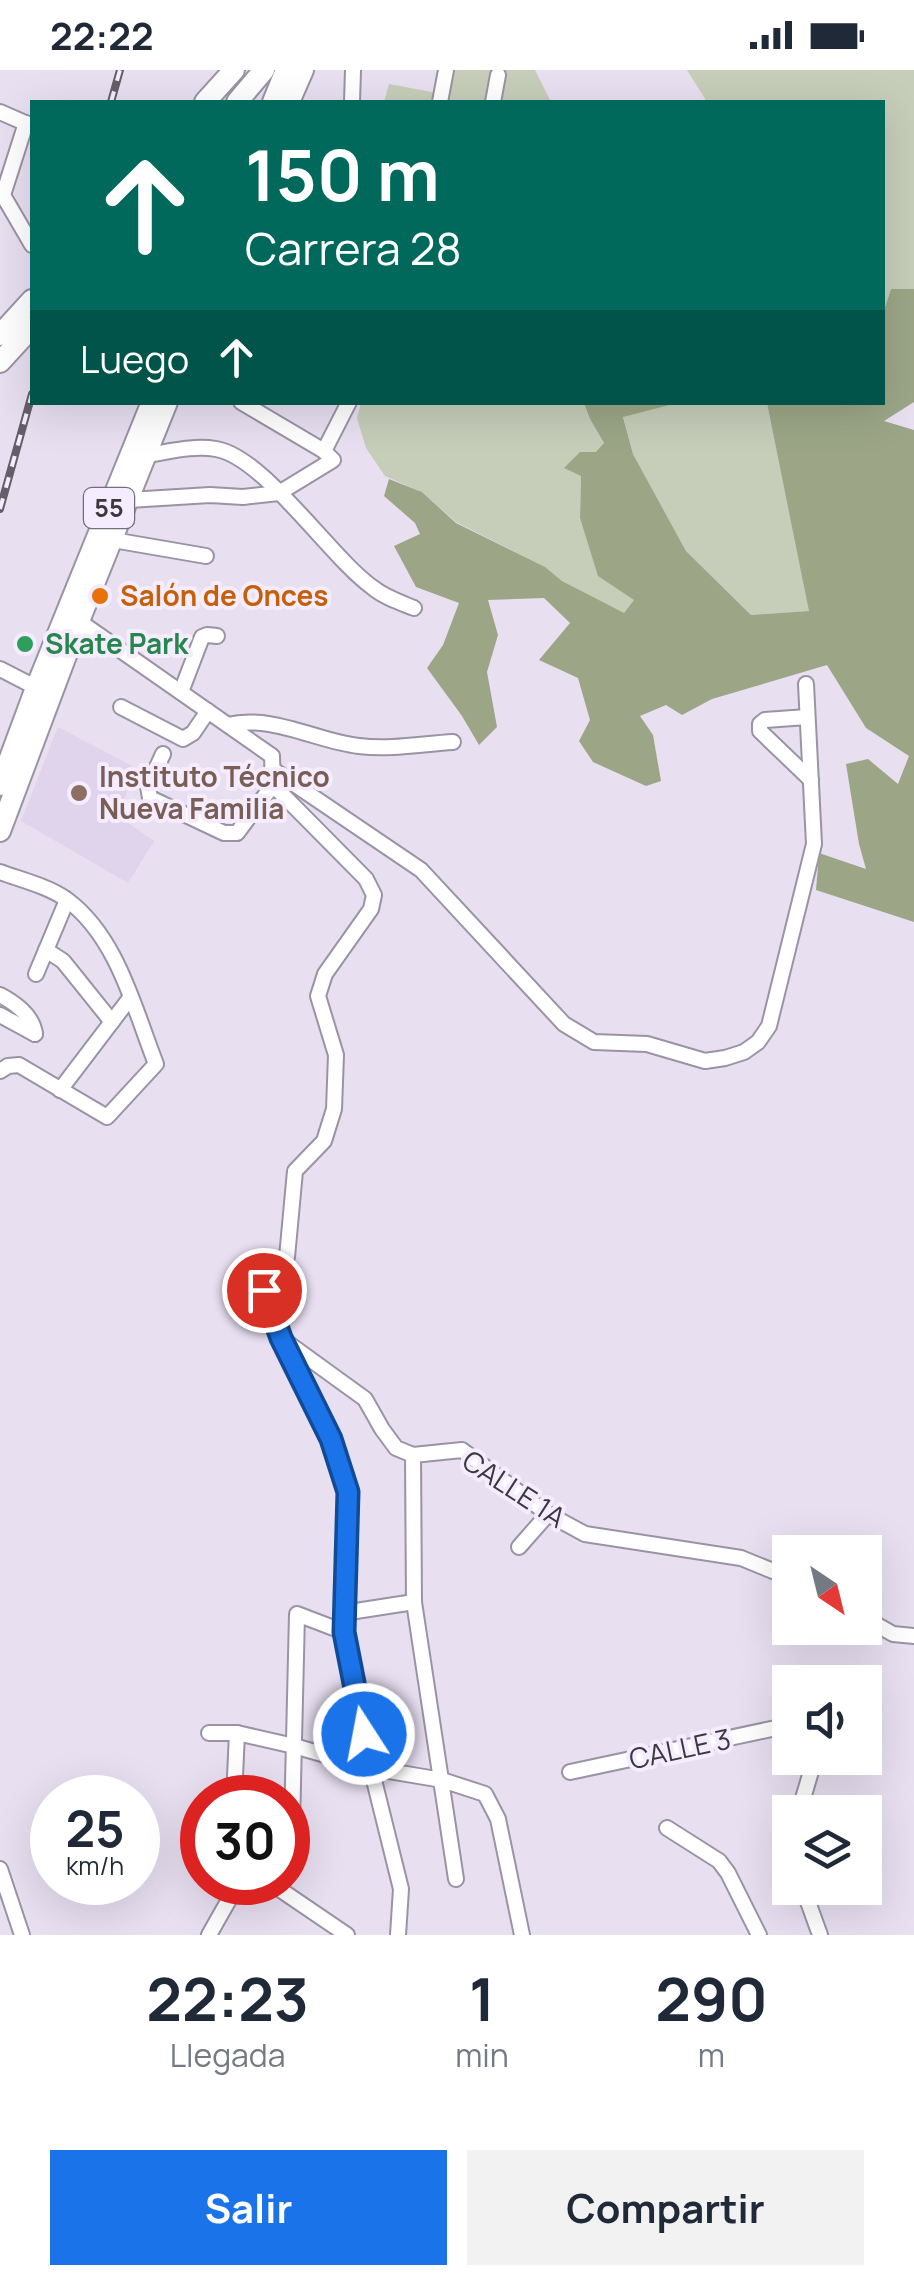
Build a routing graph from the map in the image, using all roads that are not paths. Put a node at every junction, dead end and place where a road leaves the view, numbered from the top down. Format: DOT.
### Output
graph roads {
  1 [pos="234,70"];
  2 [pos="264,70"];
  3 [pos="286,70"];
  4 [pos="302,70"];
  5 [pos="354,70"];
  6 [pos="446,70"];
  7 [pos="498,75"];
  8 [pos="207,100"];
  9 [pos="239,100"];
  10 [pos="274,100"];
  11 [pos="291,100"];
  12 [pos="352,100"];
  13 [pos="440,100"];
  14 [pos="493,100"];
  15 [pos="0,112"];
  16 [pos="29,125"];
  17 [pos="2,192"];
  18 [pos="28,228"];
  19 [pos="30,302"];
  20 [pos="3,324"];
  21 [pos="30,329"];
  22 [pos="0,362"];
  23 [pos="151,405"];
  24 [pos="166,405"];
  25 [pos="246,405"];
  26 [pos="348,405"];
  27 [pos="146,455"];
  28 [pos="328,455"];
  29 [pos="279,494"];
  30 [pos="128,500"];
  31 [pos="113,540"];
  32 [pos="206,556"];
  33 [pos="414,608"];
  34 [pos="73,617"];
  35 [pos="217,636"];
  36 [pos="0,669"];
  37 [pos="806,684"];
  38 [pos="44,691"];
  39 [pos="180,692"];
  40 [pos="120,707"];
  41 [pos="208,711"];
  42 [pos="807,717"];
  43 [pos="228,725"];
  44 [pos="453,742"];
  45 [pos="162,754"];
  46 [pos="272,768"];
  47 [pos="810,780"];
  48 [pos="0,785"];
  49 [pos="273,785"];
  50 [pos="0,832"];
  51 [pos="0,872"];
  52 [pos="67,900"];
  53 [pos="46,950"];
  54 [pos="36,974"];
  55 [pos="0,995"];
  56 [pos="130,998"];
  57 [pos="0,1015"];
  58 [pos="112,1022"];
  59 [pos="4,1069"];
  60 [pos="60,1090"];
  61 [pos="281,1338"];
  62 [pos="413,1456"];
  63 [pos="548,1514"];
  64 [pos="519,1548"];
  65 [pos="772,1571"];
  66 [pos="414,1602"];
  67 [pos="343,1613"];
  68 [pos="882,1628"];
  69 [pos="344,1632"];
  70 [pos="914,1636"];
  71 [pos="772,1729"];
  72 [pos="209,1732"];
  73 [pos="237,1733"];
  74 [pos="294,1746"];
  75 [pos="371,1768"];
  76 [pos="570,1772"];
  77 [pos="235,1775"];
  78 [pos="294,1775"];
  79 [pos="442,1780"];
  80 [pos="666,1828"];
  81 [pos="0,1870"];
  82 [pos="456,1879"];
  83 [pos="226,1905"];
  84 [pos="304,1905"];
  85 [pos="810,1905"];
  86 [pos="822,1933"];
  87 [pos="22,1935"];
  88 [pos="209,1935"];
  89 [pos="346,1935"];
  90 [pos="398,1935"];
  91 [pos="522,1935"];
  92 [pos="759,1935"];
  1 -- 8 [label="highway"];
  2 -- 9 [label="highway"];
  3 -- 10 [label="highway"];
  4 -- 11 [label="highway"];
  5 -- 12 [label="street"];
  6 -- 13 [label="street"];
  7 -- 14 [label="street"];
  15 -- 16 [label="street"];
  16 -- 17 [label="street"];
  17 -- 18 [label="street"];
  19 -- 20 [label="highway"];
  21 -- 22 [label="highway"];
  23 -- 34 [label="highway, 55"];
  24 -- 27 [label="highway, 55"];
  25 -- 28 [label="street"];
  26 -- 28 [label="street"];
  27 -- 29 [label="street"];
  27 -- 30 [label="highway, 55"];
  28 -- 29 [label="street"];
  29 -- 30 [label="street"];
  29 -- 33 [label="street"];
  30 -- 31 [label="highway, 55"];
  31 -- 32 [label="street"];
  31 -- 34 [label="highway, 55"];
  34 -- 38 [label="highway, 55"];
  34 -- 39 [label="street"];
  35 -- 39 [label="street"];
  36 -- 38 [label="street"];
  37 -- 42 [label="street"];
  38 -- 48 [label="highway, 55"];
  38 -- 50 [label="highway, 55"];
  39 -- 41 [label="street"];
  40 -- 41 [label="street"];
  41 -- 43 [label="street"];
  42 -- 47 [label="street"];
  42 -- 47 [label="street"];
  43 -- 44 [label="street"];
  43 -- 46 [label="street"];
  45 -- 49 [label="street"];
  46 -- 47 [label="street"];
  46 -- 49 [label="street"];
  49 -- 61 [label="street"];
  51 -- 52 [label="street"];
  52 -- 53 [label="street"];
  52 -- 56 [label="street"];
  53 -- 54 [label="street"];
  53 -- 58 [label="street"];
  55 -- 57 [label="street"];
  56 -- 58 [label="street"];
  56 -- 60 [label="street"];
  58 -- 60 [label="street"];
  59 -- 60 [label="street"];
  61 -- 62 [label="street"];
  61 -- 67 [label="street"];
  62 -- 63 [label="street, CALLE 1A"];
  62 -- 66 [label="street"];
  63 -- 64 [label="street"];
  63 -- 65 [label="street, CALLE 1A"];
  66 -- 67 [label="street"];
  66 -- 79 [label="street"];
  67 -- 69 [label="street"];
  68 -- 70 [label="street"];
  69 -- 74 [label="street"];
  69 -- 75 [label="street"];
  71 -- 76 [label="street, CALLE 3"];
  72 -- 73 [label="street"];
  73 -- 74 [label="street"];
  73 -- 77 [label="street"];
  74 -- 75 [label="street"];
  74 -- 78 [label="street"];
  75 -- 79 [label="street"];
  75 -- 90 [label="street"];
  79 -- 82 [label="street"];
  79 -- 91 [label="street"];
  80 -- 92 [label="street"];
  81 -- 87 [label="street"];
  83 -- 88 [label="street"];
  84 -- 89 [label="street"];
  85 -- 86 [label="street"];
}
